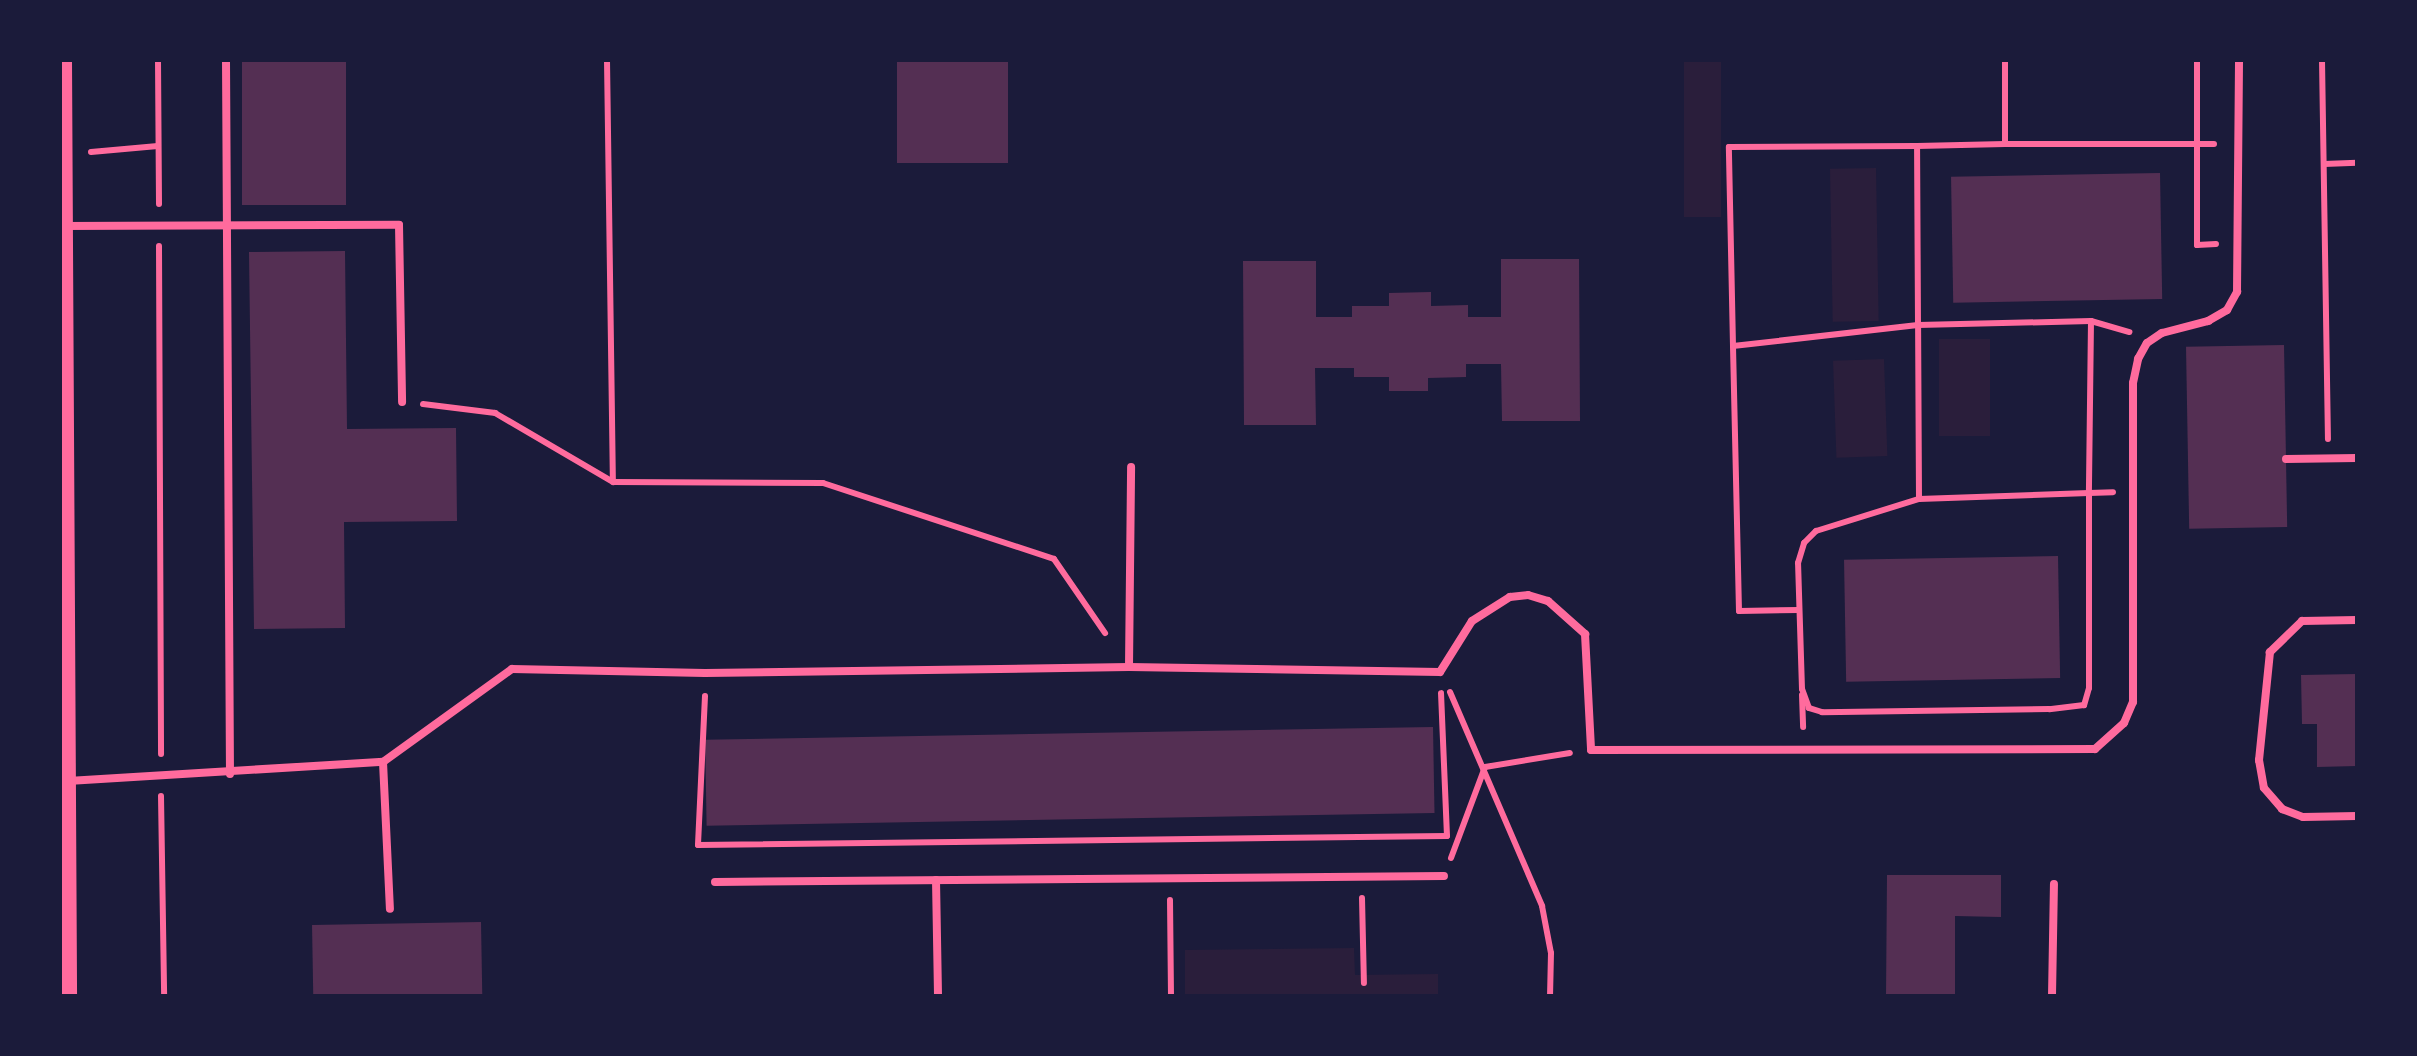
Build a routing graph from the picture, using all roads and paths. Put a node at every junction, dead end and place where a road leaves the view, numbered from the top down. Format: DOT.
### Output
graph roads {
  1 [pos="63,60"];
  2 [pos="158,60"];
  3 [pos="226,60"];
  4 [pos="606,60"];
  5 [pos="2005,60"];
  6 [pos="2197,60"];
  7 [pos="2239,60"];
  8 [pos="2322,60"];
  9 [pos="62,80"];
  10 [pos="2240,143"];
  11 [pos="2004,144"];
  12 [pos="2196,144"];
  13 [pos="159,146"];
  14 [pos="1917,146"];
  15 [pos="63,154"];
  16 [pos="2357,163"];
  17 [pos="2324,164"];
  18 [pos="64,226"];
  19 [pos="159,226"];
  20 [pos="226,226"];
  21 [pos="2197,245"];
  22 [pos="2091,321"];
  23 [pos="1918,324"];
  24 [pos="2120,326"];
  25 [pos="1732,346"];
  26 [pos="402,402"];
  27 [pos="2328,458"];
  28 [pos="2357,458"];
  29 [pos="2286,459"];
  30 [pos="1131,467"];
  31 [pos="613,482"];
  32 [pos="2089,493"];
  33 [pos="1920,500"];
  34 [pos="1800,610"];
  35 [pos="2357,620"];
  36 [pos="1129,667"];
  37 [pos="1440,672"];
  38 [pos="706,673"];
  39 [pos="1802,688"];
  40 [pos="1591,750"];
  41 [pos="1805,751"];
  42 [pos="383,762"];
  43 [pos="1486,767"];
  44 [pos="230,774"];
  45 [pos="161,777"];
  46 [pos="67,782"];
  47 [pos="2357,816"];
  48 [pos="1444,876"];
  49 [pos="1362,877"];
  50 [pos="1170,878"];
  51 [pos="936,880"];
  52 [pos="714,882"];
  53 [pos="2054,884"];
  54 [pos="390,909"];
  55 [pos="1364,984"];
  56 [pos="68,996"];
  57 [pos="164,996"];
  58 [pos="938,996"];
  59 [pos="1172,996"];
  60 [pos="1550,996"];
  61 [pos="2052,996"];
  1 -- 9 [label="street"];
  2 -- 13 [label="path"];
  3 -- 20 [label="lane"];
  4 -- 31 [label="path"];
  5 -- 11 [label="path"];
  6 -- 12 [label="path"];
  7 -- 10 [label="lane"];
  8 -- 17 [label="path"];
  9 -- 15 [label="street"];
  10 -- 12 [label="path"];
  10 -- 41 [label="lane"];
  11 -- 12 [label="path"];
  11 -- 14 [label="path"];
  12 -- 21 [label="path"];
  13 -- 15 [label="path"];
  13 -- 19 [label="path"];
  14 -- 23 [label="path"];
  14 -- 25 [label="path"];
  15 -- 18 [label="street"];
  16 -- 17 [label="path"];
  17 -- 27 [label="path"];
  18 -- 19 [label="lane"];
  18 -- 46 [label="street"];
  19 -- 20 [label="lane"];
  19 -- 45 [label="path"];
  20 -- 26 [label="lane"];
  20 -- 44 [label="lane"];
  22 -- 23 [label="path"];
  22 -- 24 [label="path"];
  22 -- 32 [label="path"];
  23 -- 25 [label="path"];
  23 -- 33 [label="path"];
  25 -- 34 [label="path"];
  26 -- 31 [label="path"];
  27 -- 28 [label="lane"];
  27 -- 29 [label="lane"];
  30 -- 36 [label="lane"];
  31 -- 36 [label="path"];
  32 -- 33 [label="path"];
  32 -- 39 [label="path"];
  33 -- 34 [label="path"];
  34 -- 39 [label="path"];
  35 -- 47 [label="lane"];
  36 -- 37 [label="lane"];
  36 -- 38 [label="lane"];
  37 -- 38 [label="path"];
  37 -- 40 [label="lane"];
  37 -- 43 [label="path"];
  38 -- 42 [label="lane"];
  39 -- 41 [label="path"];
  40 -- 41 [label="lane"];
  40 -- 43 [label="path"];
  42 -- 44 [label="lane"];
  42 -- 54 [label="lane"];
  43 -- 48 [label="path"];
  43 -- 60 [label="path"];
  44 -- 45 [label="lane"];
  45 -- 46 [label="lane"];
  45 -- 57 [label="path"];
  46 -- 56 [label="street"];
  48 -- 49 [label="lane"];
  49 -- 50 [label="lane"];
  49 -- 55 [label="path"];
  50 -- 51 [label="lane"];
  50 -- 59 [label="path"];
  51 -- 52 [label="lane"];
  51 -- 58 [label="lane"];
  53 -- 61 [label="lane"];
}
